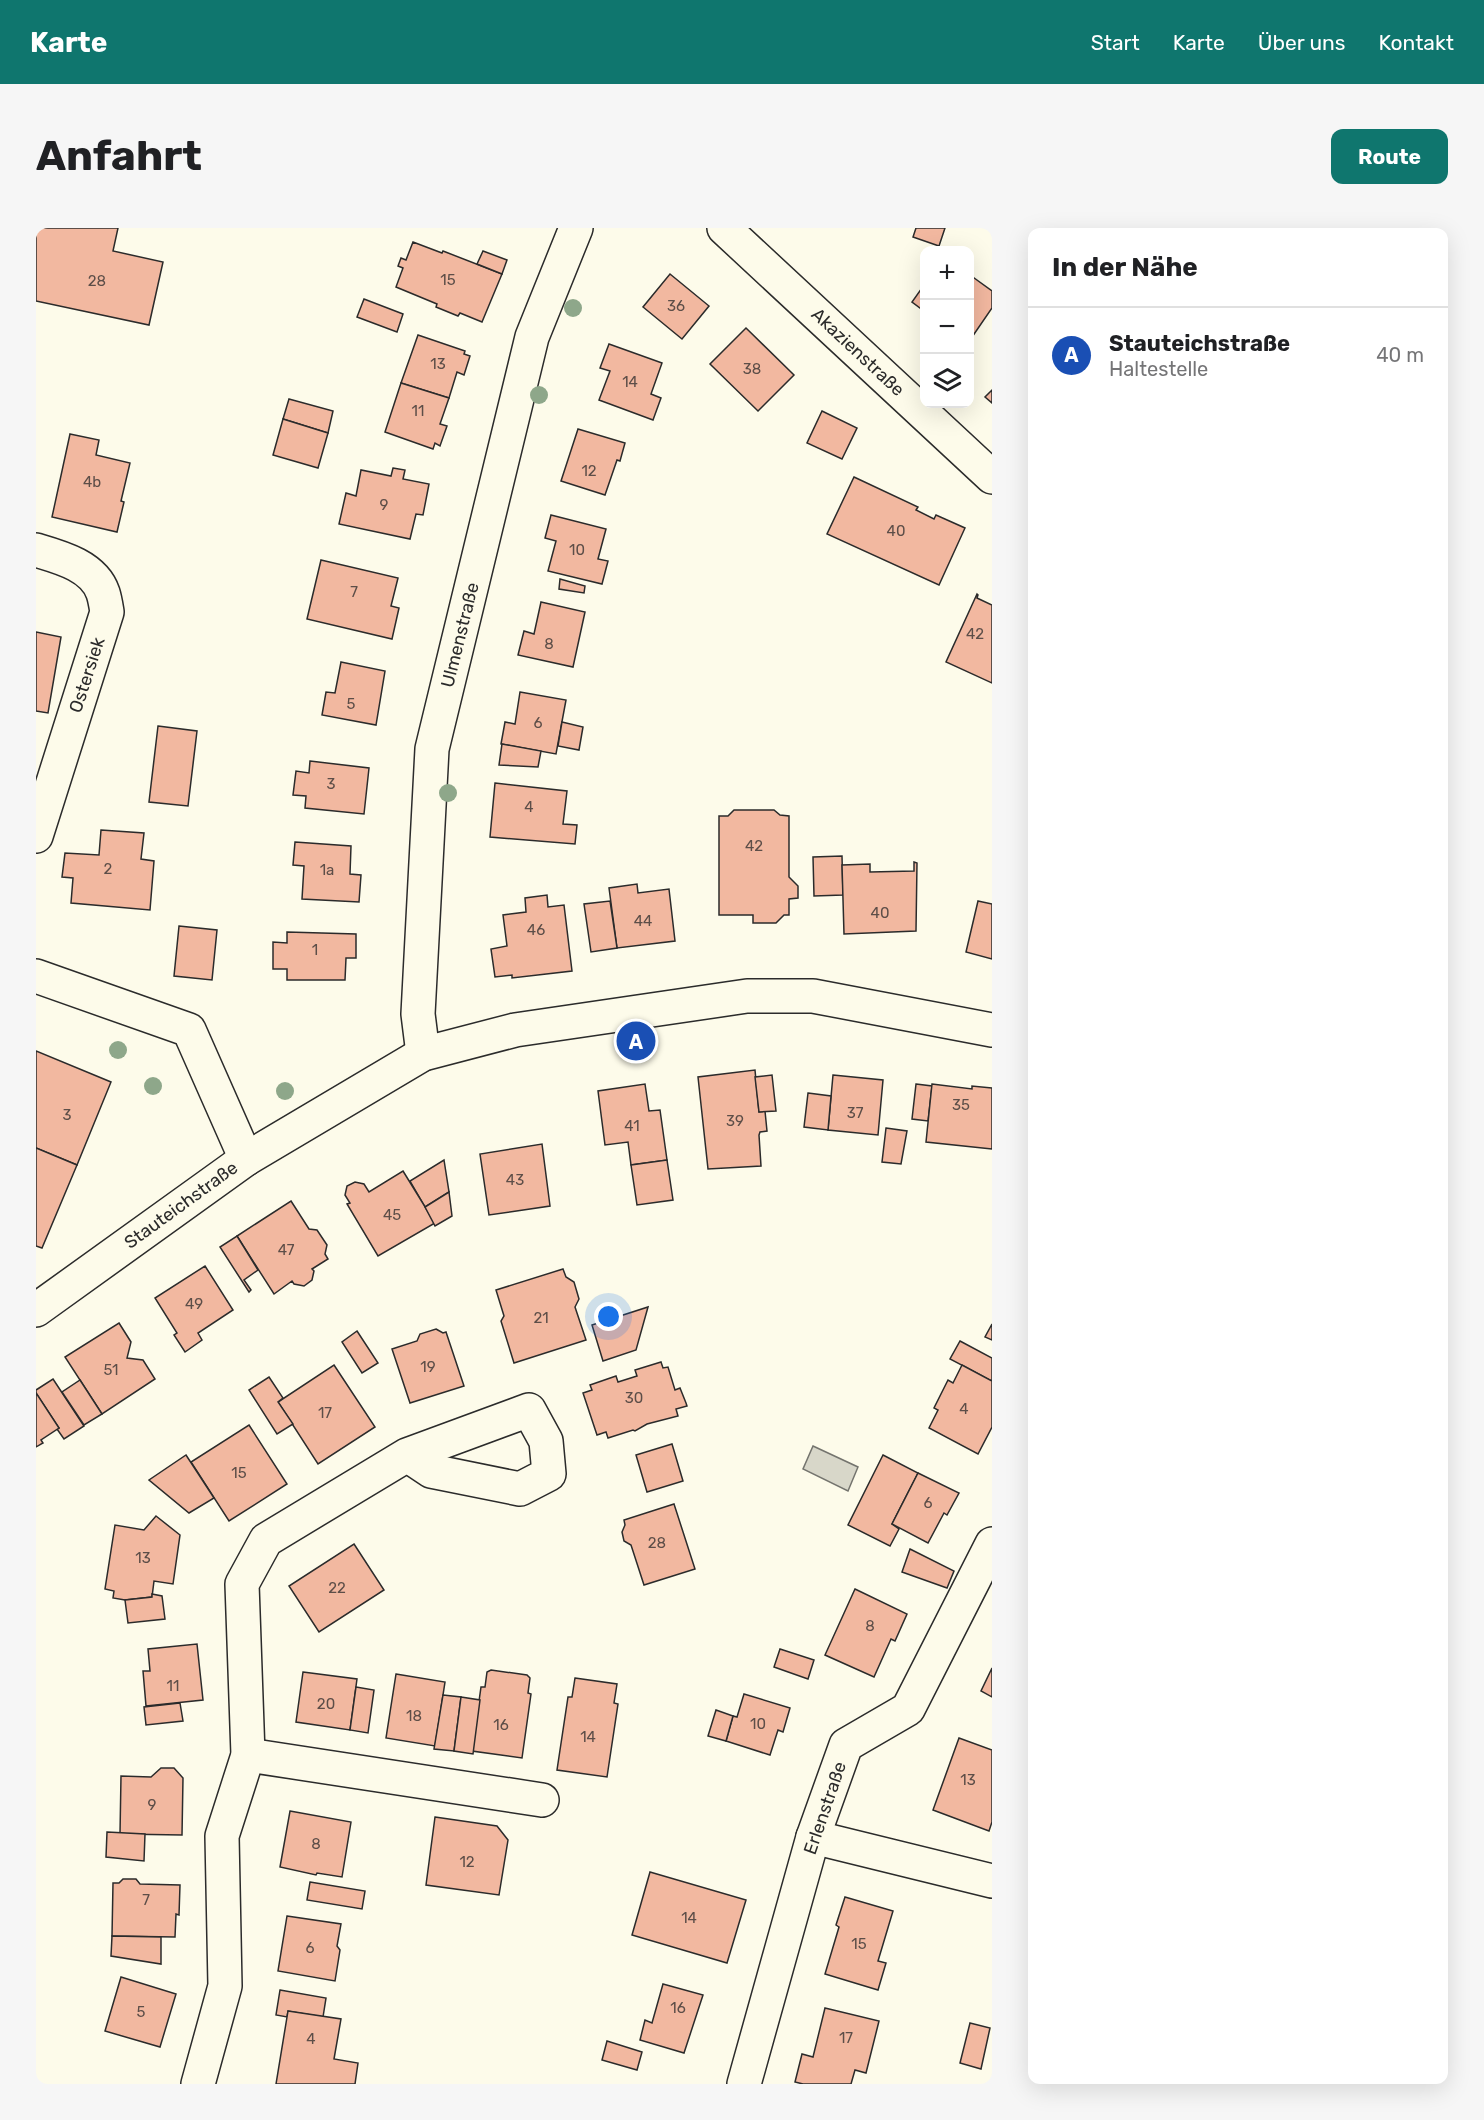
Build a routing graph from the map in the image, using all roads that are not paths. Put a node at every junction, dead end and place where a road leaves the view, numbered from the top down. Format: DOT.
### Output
graph roads {
  1 [pos="576,228"];
  2 [pos="724,228"];
  3 [pos="992,477"];
  4 [pos="36,550"];
  5 [pos="36,836"];
  6 [pos="36,976"];
  7 [pos="992,1030"];
  8 [pos="423,1054"];
  9 [pos="246,1159"];
  10 [pos="36,1310"];
  11 [pos="407,1455"];
  12 [pos="992,1544"];
  13 [pos="248,1755"];
  14 [pos="542,1800"];
  15 [pos="813,1837"];
  16 [pos="992,1881"];
  17 [pos="198,2084"];
  18 [pos="744,2084"];
  1 -- 8 [label="street, Ulmenstraße"];
  2 -- 3 [label="street, Akazienstraße"];
  4 -- 5 [label="street, Ostersiek"];
  6 -- 9 [label="street"];
  7 -- 8 [label="street, Stauteichstraße"];
  8 -- 9 [label="street, Stauteichstraße"];
  9 -- 10 [label="street, Stauteichstraße"];
  11 -- 13 [label="street"];
  12 -- 15 [label="street, Erlenstraße"];
  13 -- 14 [label="street"];
  13 -- 17 [label="street"];
  15 -- 16 [label="street"];
  15 -- 18 [label="street, Erlenstraße"];
}
